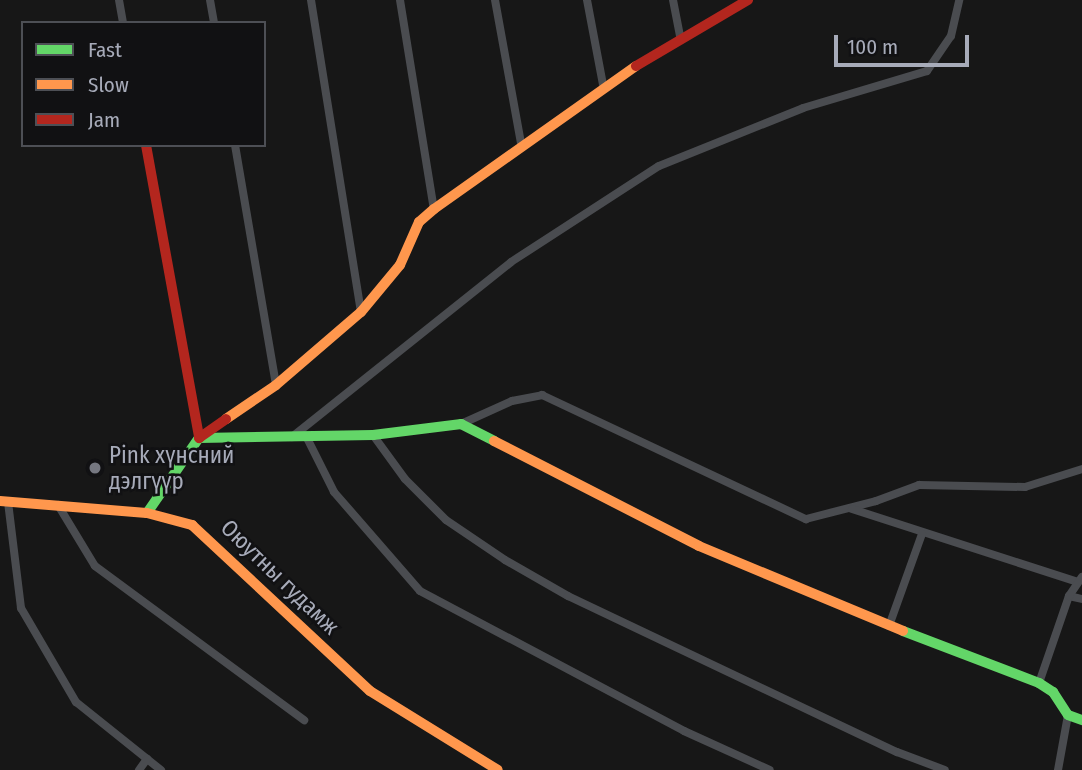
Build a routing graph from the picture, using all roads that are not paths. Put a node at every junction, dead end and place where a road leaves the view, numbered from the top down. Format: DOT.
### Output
graph roads {
  1 [pos="119,0"];
  2 [pos="210,0"];
  3 [pos="311,0"];
  4 [pos="400,0"];
  5 [pos="495,0"];
  6 [pos="587,0"];
  7 [pos="673,0"];
  8 [pos="748,0"];
  9 [pos="959,0"];
  10 [pos="123,21"];
  11 [pos="214,21"];
  12 [pos="680,36"];
  13 [pos="603,85"];
  14 [pos="521,143"];
  15 [pos="146,147"];
  16 [pos="235,147"];
  17 [pos="434,209"];
  18 [pos="361,312"];
  19 [pos="276,384"];
  20 [pos="461,424"];
  21 [pos="373,435"];
  22 [pos="306,436"];
  23 [pos="199,438"];
  24 [pos="290,439"];
  25 [pos="1082,469"];
  26 [pos="4,502"];
  27 [pos="58,505"];
  28 [pos="850,509"];
  29 [pos="147,513"];
  30 [pos="922,534"];
  31 [pos="1080,580"];
  32 [pos="1069,596"];
  33 [pos="1082,599"];
  34 [pos="889,626"];
  35 [pos="1039,683"];
  36 [pos="1068,715"];
  37 [pos="304,720"];
  38 [pos="1082,720"];
  39 [pos="147,759"];
  40 [pos="1060,769"];
  41 [pos="139,770"];
  42 [pos="161,770"];
  43 [pos="498,770"];
  44 [pos="770,770"];
  45 [pos="945,770"];
  1 -- 10 [label="street"];
  2 -- 11 [label="street"];
  3 -- 18 [label="street"];
  4 -- 17 [label="street"];
  5 -- 14 [label="street"];
  6 -- 13 [label="street"];
  7 -- 12 [label="street"];
  8 -- 12 [label="street"];
  9 -- 24 [label="street"];
  12 -- 13 [label="street"];
  13 -- 14 [label="street"];
  14 -- 17 [label="street"];
  15 -- 23 [label="street"];
  16 -- 19 [label="street"];
  17 -- 18 [label="street"];
  18 -- 19 [label="street"];
  19 -- 23 [label="street"];
  20 -- 21 [label="street"];
  20 -- 28 [label="street"];
  20 -- 34 [label="street"];
  21 -- 22 [label="street"];
  21 -- 45 [label="street"];
  22 -- 24 [label="street"];
  22 -- 44 [label="street"];
  23 -- 24 [label="street"];
  23 -- 29 [label="street"];
  25 -- 28 [label="street"];
  26 -- 27 [label="street, Оюутны гудамж"];
  26 -- 39 [label="street"];
  27 -- 29 [label="street, Оюутны гудамж"];
  27 -- 37 [label="street"];
  28 -- 30 [label="street"];
  29 -- 43 [label="street, Оюутны гудамж"];
  30 -- 31 [label="street"];
  30 -- 34 [label="street"];
  31 -- 32 [label="street"];
  32 -- 33 [label="street"];
  32 -- 35 [label="street"];
  34 -- 35 [label="street"];
  35 -- 36 [label="street"];
  36 -- 38 [label="street"];
  36 -- 40 [label="street"];
  39 -- 41 [label="street"];
  39 -- 42 [label="street"];
}
